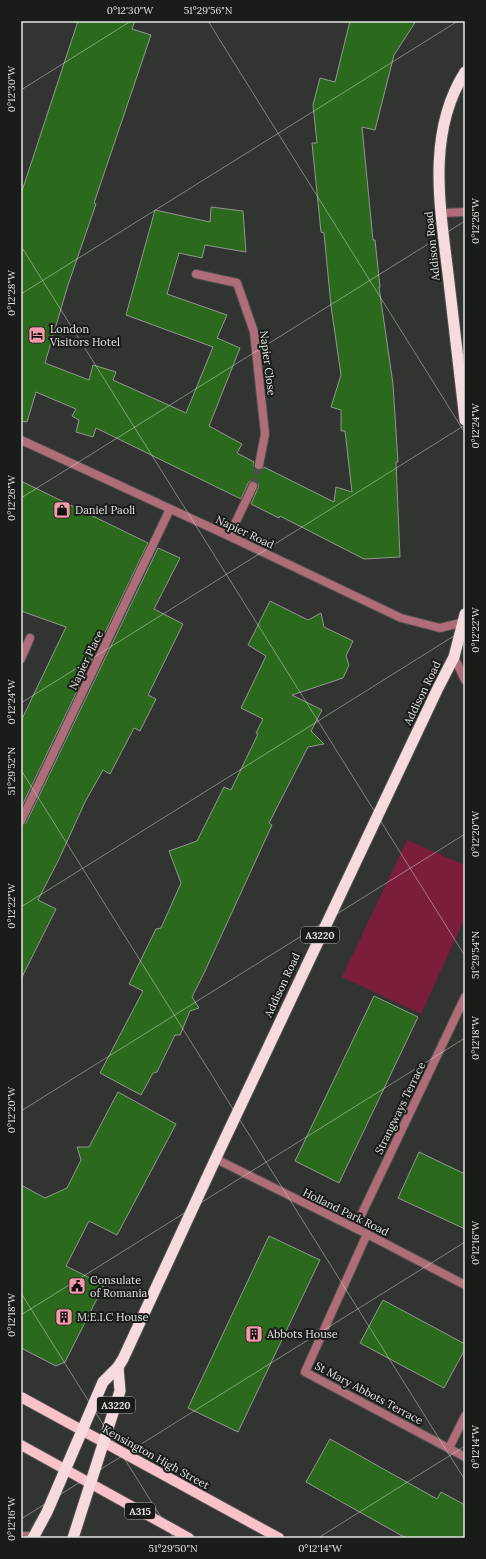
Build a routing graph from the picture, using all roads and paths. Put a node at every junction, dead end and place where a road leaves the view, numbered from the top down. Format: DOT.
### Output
graph roads {
  1 [pos="465,72"];
  2 [pos="465,212"];
  3 [pos="441,214"];
  4 [pos="196,274"];
  5 [pos="465,420"];
  6 [pos="21,440"];
  7 [pos="259,465"];
  8 [pos="253,486"];
  9 [pos="170,509"];
  10 [pos="229,536"];
  11 [pos="464,618"];
  12 [pos="30,638"];
  13 [pos="454,657"];
  14 [pos="21,659"];
  15 [pos="465,680"];
  16 [pos="21,821"];
  17 [pos="465,997"];
  18 [pos="216,1158"];
  19 [pos="355,1228"];
  20 [pos="367,1234"];
  21 [pos="465,1286"];
  22 [pos="118,1367"];
  23 [pos="21,1397"];
  24 [pos="465,1416"];
  25 [pos="82,1430"];
  26 [pos="104,1442"];
  27 [pos="21,1445"];
  28 [pos="449,1448"];
  29 [pos="465,1457"];
  30 [pos="65,1470"];
  31 [pos="90,1483"];
  32 [pos="21,1536"];
  33 [pos="34,1537"];
  34 [pos="73,1538"];
  35 [pos="189,1538"];
  36 [pos="279,1538"];
  1 -- 3 [label="highway, Addison Road"];
  2 -- 3 [label="street"];
  3 -- 5 [label="highway, Addison Road"];
  4 -- 7 [label="street, Napier Close"];
  6 -- 9 [label="street, Napier Road"];
  8 -- 10 [label="street"];
  9 -- 10 [label="street, Napier Road"];
  9 -- 16 [label="street, Napier Place"];
  10 -- 11 [label="street, Napier Road"];
  11 -- 13 [label="highway, Addison Road / A3220"];
  12 -- 14 [label="street"];
  13 -- 15 [label="street"];
  13 -- 18 [label="highway, Addison Road / A3220"];
  17 -- 19 [label="street, Strangways Terrace"];
  18 -- 19 [label="street, Holland Park Road"];
  18 -- 22 [label="highway, Addison Road / A3220"];
  19 -- 20 [label="street, Holland Park Road"];
  20 -- 21 [label="street, Holland Park Road"];
  20 -- 28 [label="street, St Mary Abbots Terrace"];
  22 -- 25 [label="highway, Addison Road / A3220"];
  22 -- 26 [label="highway, Addison Road / A3220"];
  23 -- 25 [label="main road, Kensington High Street"];
  24 -- 28 [label="street"];
  25 -- 26 [label="main road, Kensington High Street"];
  25 -- 30 [label="highway, Addison Road"];
  26 -- 31 [label="highway, Addison Road"];
  26 -- 36 [label="main road, Kensington High Street"];
  27 -- 30 [label="main road, A315"];
  28 -- 29 [label="street, St Mary Abbots Terrace"];
  30 -- 31 [label="main road, A315"];
  30 -- 33 [label="highway, Addison Road"];
  31 -- 34 [label="highway, Addison Road"];
  31 -- 35 [label="main road, A315"];
  32 -- 33 [label="street"];
}
